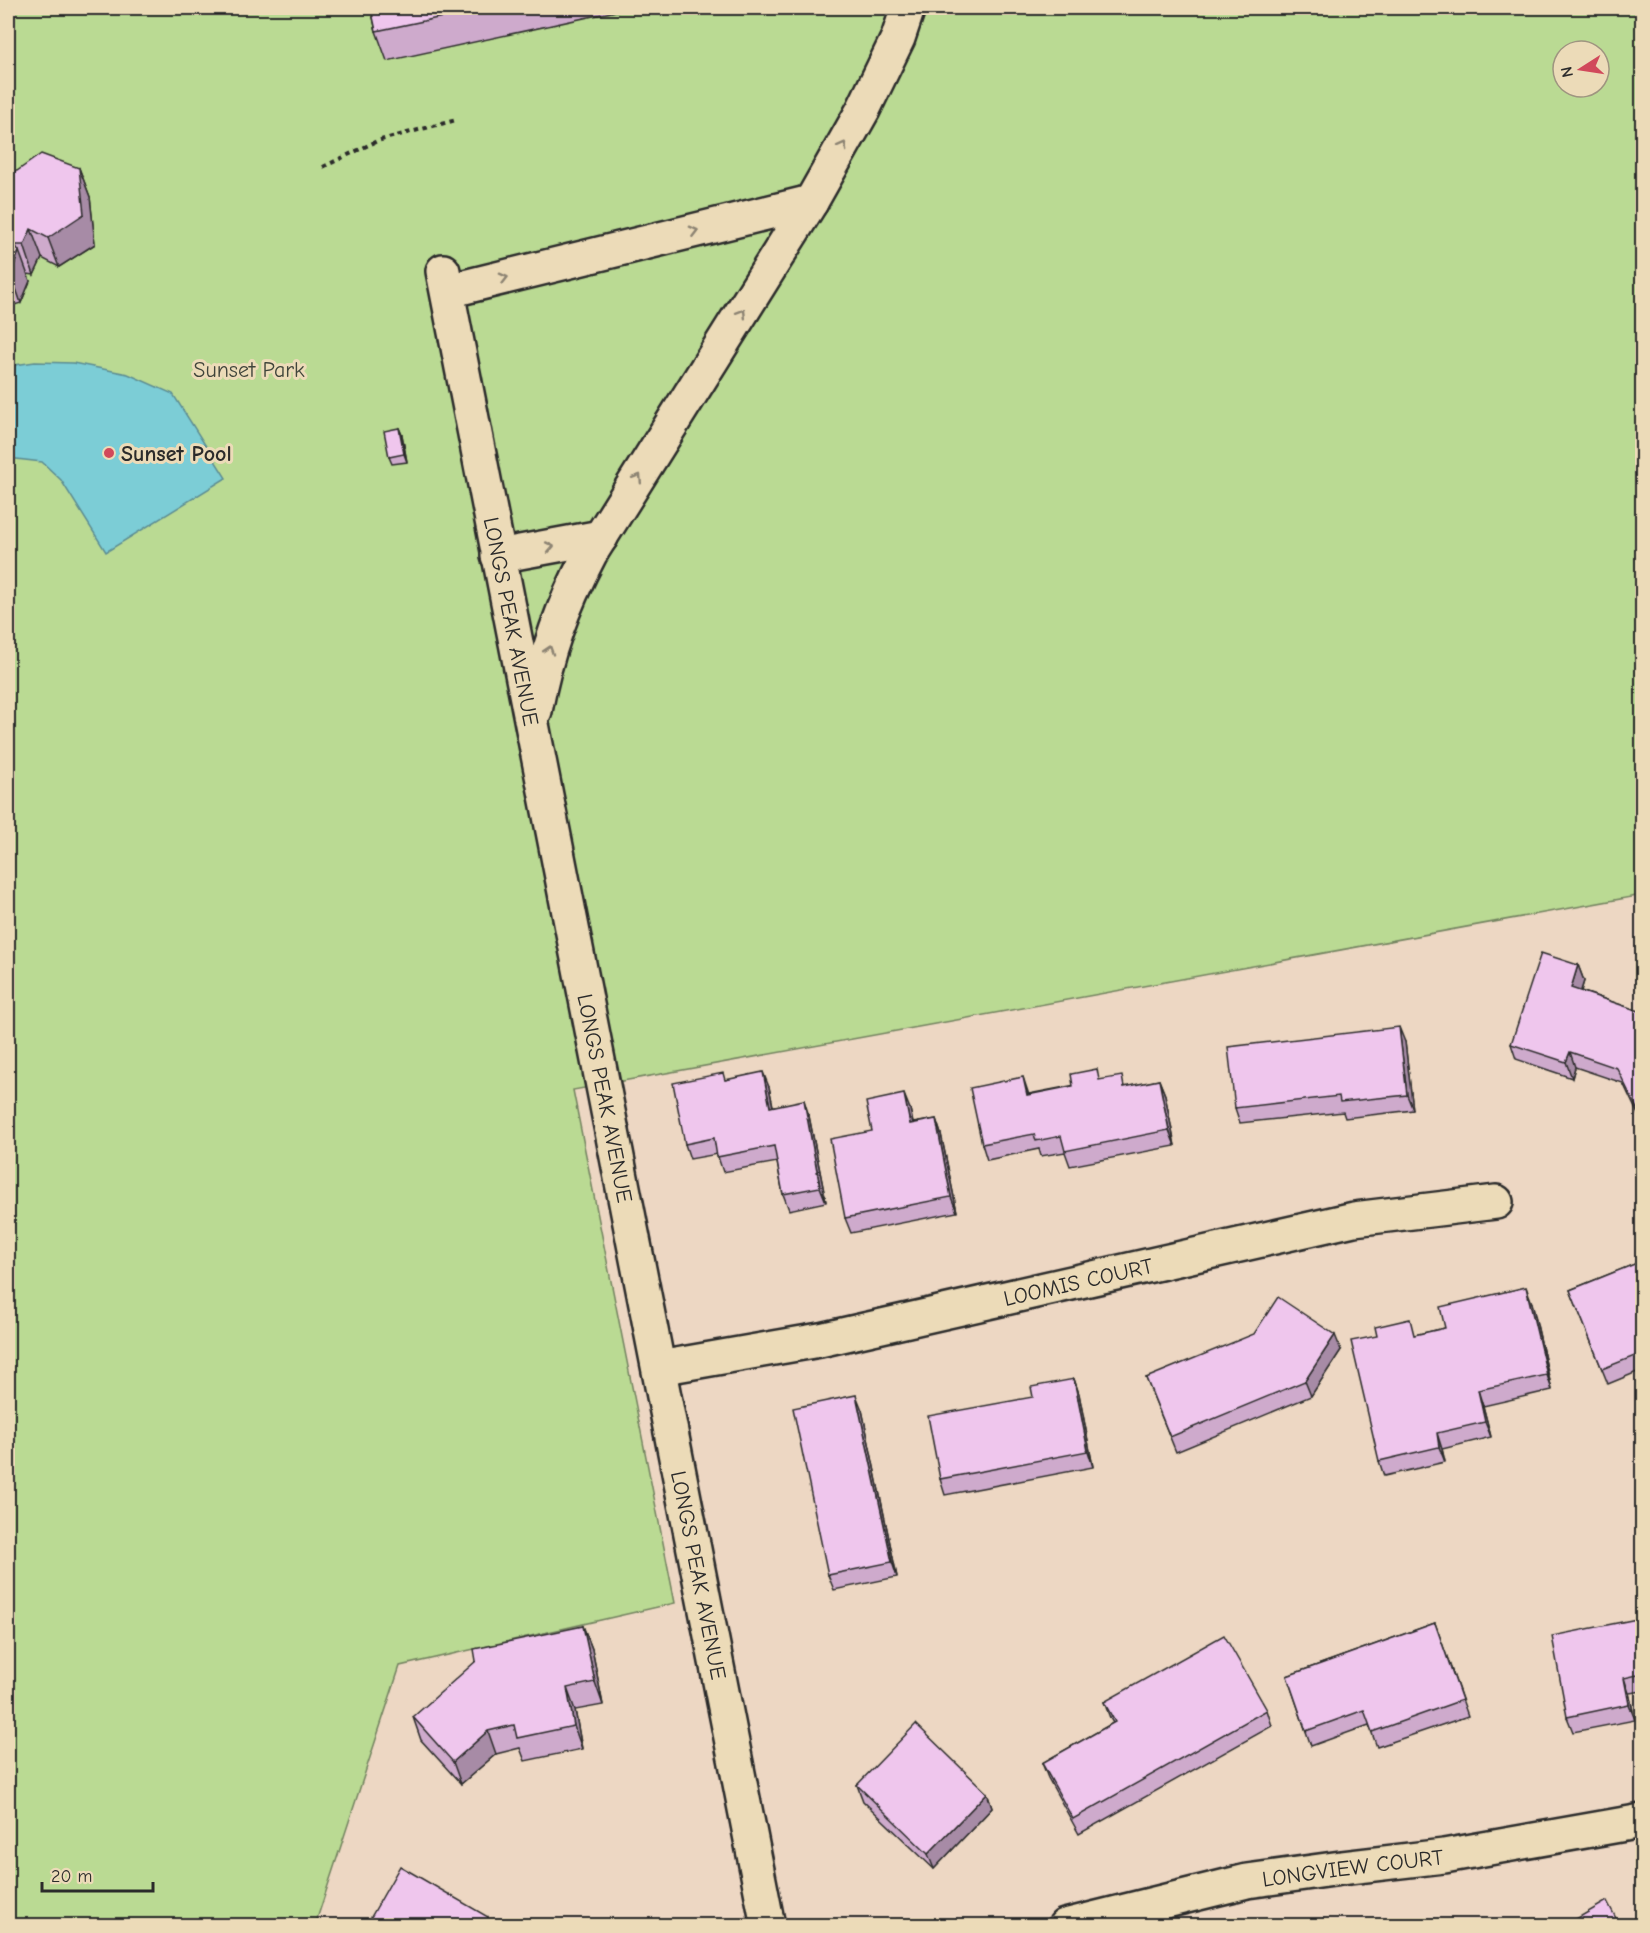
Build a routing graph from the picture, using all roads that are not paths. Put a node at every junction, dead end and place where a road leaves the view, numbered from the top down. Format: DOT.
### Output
graph roads {
  1 [pos="908,8"];
  2 [pos="811,202"];
  3 [pos="601,537"];
  4 [pos="498,556"];
  5 [pos="531,728"];
  6 [pos="1496,1202"];
  7 [pos="659,1368"];
  8 [pos="1642,1821"];
  9 [pos="768,1926"];
  10 [pos="1065,1926"];
  2 -- 1 [label="street, one-way"];
  3 -- 2 [label="street, one-way"];
  4 -- 2 [label="street, LONGS PEAK AVENUE, one-way"];
  4 -- 3 [label="street, one-way"];
  5 -- 3 [label="street, one-way"];
  4 -- 5 [label="street, LONGS PEAK AVENUE"];
  5 -- 7 [label="street, LONGS PEAK AVENUE"];
  6 -- 7 [label="street, LOOMIS COURT"];
  7 -- 9 [label="street, LONGS PEAK AVENUE"];
  8 -- 10 [label="street, LONGVIEW COURT"];
}
